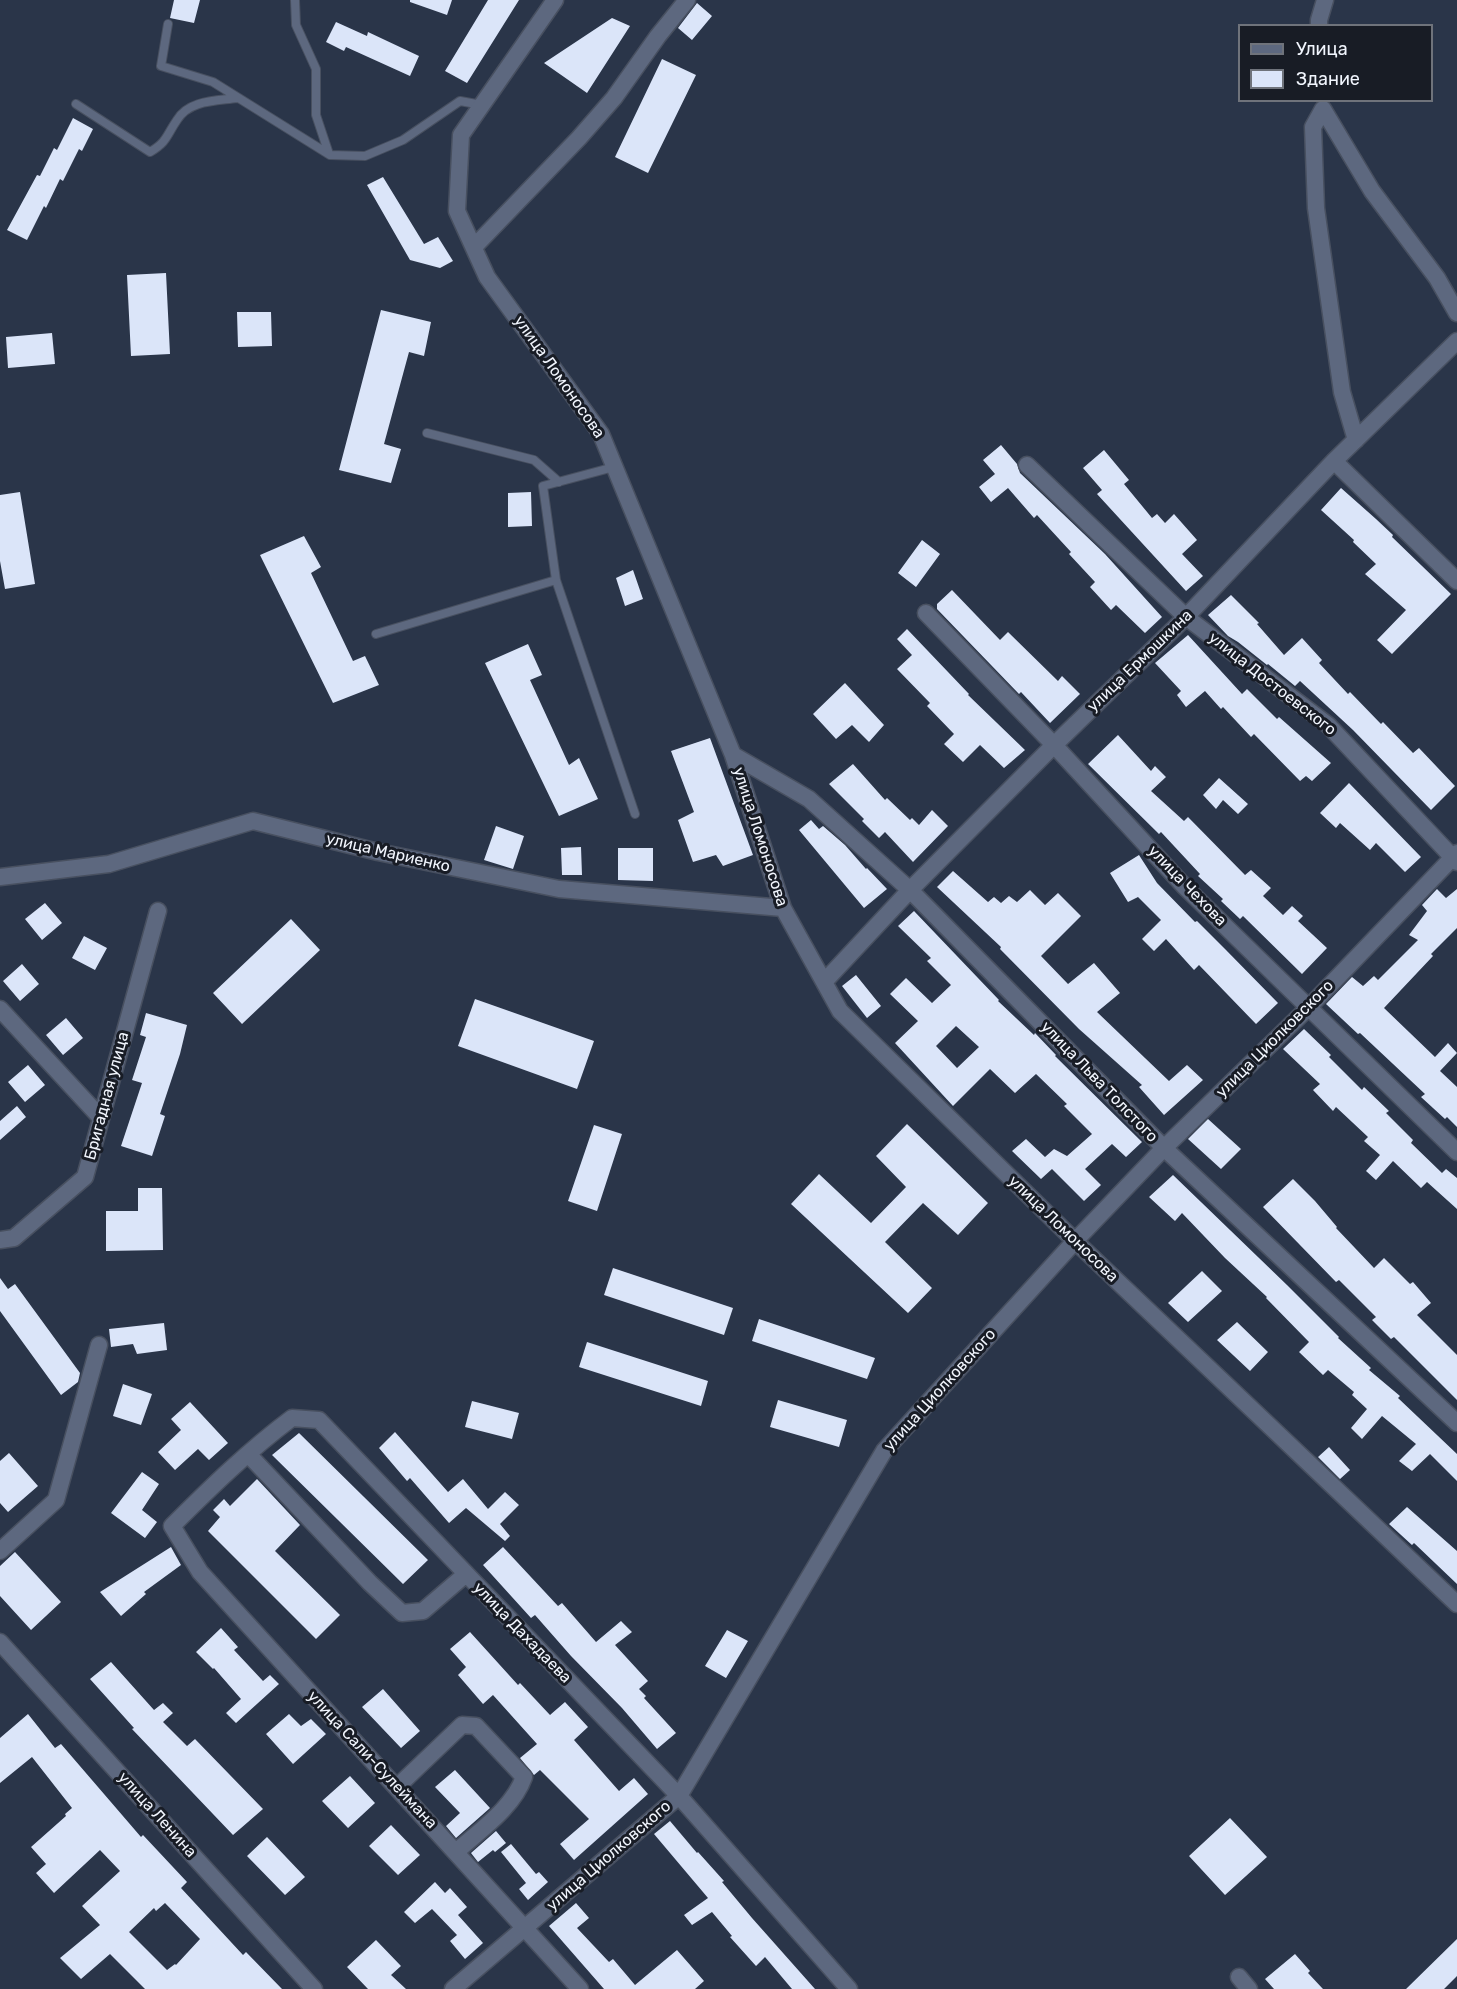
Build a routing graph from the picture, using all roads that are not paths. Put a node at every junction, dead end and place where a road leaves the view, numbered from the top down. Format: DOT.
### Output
graph roads {
  1 [pos="295,0"];
  2 [pos="555,0"];
  3 [pos="687,0"];
  4 [pos="1324,0"];
  5 [pos="168,24"];
  6 [pos="1319,24"];
  7 [pos="237,98"];
  8 [pos="76,104"];
  9 [pos="482,105"];
  10 [pos="1323,105"];
  11 [pos="330,155"];
  12 [pos="474,247"];
  13 [pos="1457,313"];
  14 [pos="1457,341"];
  15 [pos="427,433"];
  16 [pos="1356,440"];
  17 [pos="1334,461"];
  18 [pos="1027,465"];
  19 [pos="614,467"];
  20 [pos="559,482"];
  21 [pos="556,580"];
  22 [pos="1457,581"];
  23 [pos="926,613"];
  24 [pos="1186,617"];
  25 [pos="376,634"];
  26 [pos="1054,745"];
  27 [pos="733,755"];
  28 [pos="635,814"];
  29 [pos="1456,858"];
  30 [pos="0,877"];
  31 [pos="910,890"];
  32 [pos="783,908"];
  33 [pos="158,911"];
  34 [pos="824,982"];
  35 [pos="1309,1006"];
  36 [pos="0,1009"];
  37 [pos="101,1118"];
  38 [pos="1164,1148"];
  39 [pos="1457,1152"];
  40 [pos="0,1240"];
  41 [pos="1075,1241"];
  42 [pos="99,1345"];
  43 [pos="1457,1423"];
  44 [pos="248,1454"];
  45 [pos="172,1526"];
  46 [pos="0,1551"];
  47 [pos="466,1574"];
  48 [pos="1457,1605"];
  49 [pos="0,1642"];
  50 [pos="397,1787"];
  51 [pos="679,1796"];
  52 [pos="456,1852"];
  53 [pos="525,1927"];
  54 [pos="314,1989"];
  55 [pos="453,1989"];
  56 [pos="580,1989"];
  57 [pos="849,1989"];
  1 -- 11 [label="lane"];
  2 -- 9 [label="street, улица Ломоносова"];
  3 -- 12 [label="street"];
  4 -- 6 [label="street"];
  5 -- 7 [label="lane"];
  7 -- 8 [label="lane"];
  7 -- 11 [label="lane"];
  9 -- 11 [label="lane"];
  9 -- 12 [label="street, улица Ломоносова"];
  10 -- 13 [label="street"];
  10 -- 16 [label="street"];
  12 -- 19 [label="street, улица Ломоносова"];
  14 -- 16 [label="street, улица Ермошкина"];
  15 -- 20 [label="lane"];
  16 -- 17 [label="street, улица Ермошкина"];
  17 -- 22 [label="street"];
  17 -- 24 [label="street, улица Ермошкина"];
  18 -- 24 [label="street, улица Достоевского"];
  19 -- 20 [label="lane"];
  19 -- 27 [label="street, улица Ломоносова"];
  20 -- 21 [label="lane"];
  21 -- 25 [label="lane"];
  21 -- 28 [label="lane"];
  23 -- 26 [label="street, улица Чехова"];
  24 -- 26 [label="street, улица Ермошкина"];
  24 -- 29 [label="street, улица Достоевского"];
  26 -- 31 [label="street, улица Ермошкина"];
  26 -- 35 [label="street, улица Чехова"];
  27 -- 31 [label="street, улица Льва Толстого"];
  27 -- 32 [label="street, улица Ломоносова"];
  29 -- 35 [label="street, улица Циолковского"];
  30 -- 32 [label="street, улица Мариенко"];
  31 -- 34 [label="street, улица Ермошкина"];
  31 -- 38 [label="street, улица Льва Толстого"];
  32 -- 34 [label="street, улица Ломоносова"];
  33 -- 37 [label="street, Бригадная улица"];
  34 -- 41 [label="street, улица Ломоносова"];
  35 -- 38 [label="street, улица Циолковского"];
  35 -- 39 [label="street, улица Чехова"];
  36 -- 37 [label="street"];
  37 -- 40 [label="street, Бригадная улица"];
  38 -- 41 [label="street, улица Циолковского"];
  38 -- 43 [label="street, улица Льва Толстого"];
  41 -- 48 [label="street, улица Ломоносова"];
  41 -- 51 [label="street, улица Циолковского"];
  42 -- 46 [label="street"];
  44 -- 45 [label="street, улица Дахадаева"];
  44 -- 47 [label="street, улица Дахадаева"];
  44 -- 47 [label="street"];
  45 -- 50 [label="street, улица Сали-Сулеймана"];
  47 -- 51 [label="street, улица Дахадаева"];
  49 -- 54 [label="street, улица Ленина"];
  50 -- 52 [label="street, улица Сали-Сулеймана"];
  50 -- 52 [label="street"];
  51 -- 53 [label="street, улица Циолковского"];
  51 -- 57 [label="street, улица Дахадаева"];
  52 -- 53 [label="street, улица Сали-Сулеймана"];
  53 -- 55 [label="street, улица Циолковского"];
  53 -- 56 [label="street, улица Сали-Сулеймана"];
}
